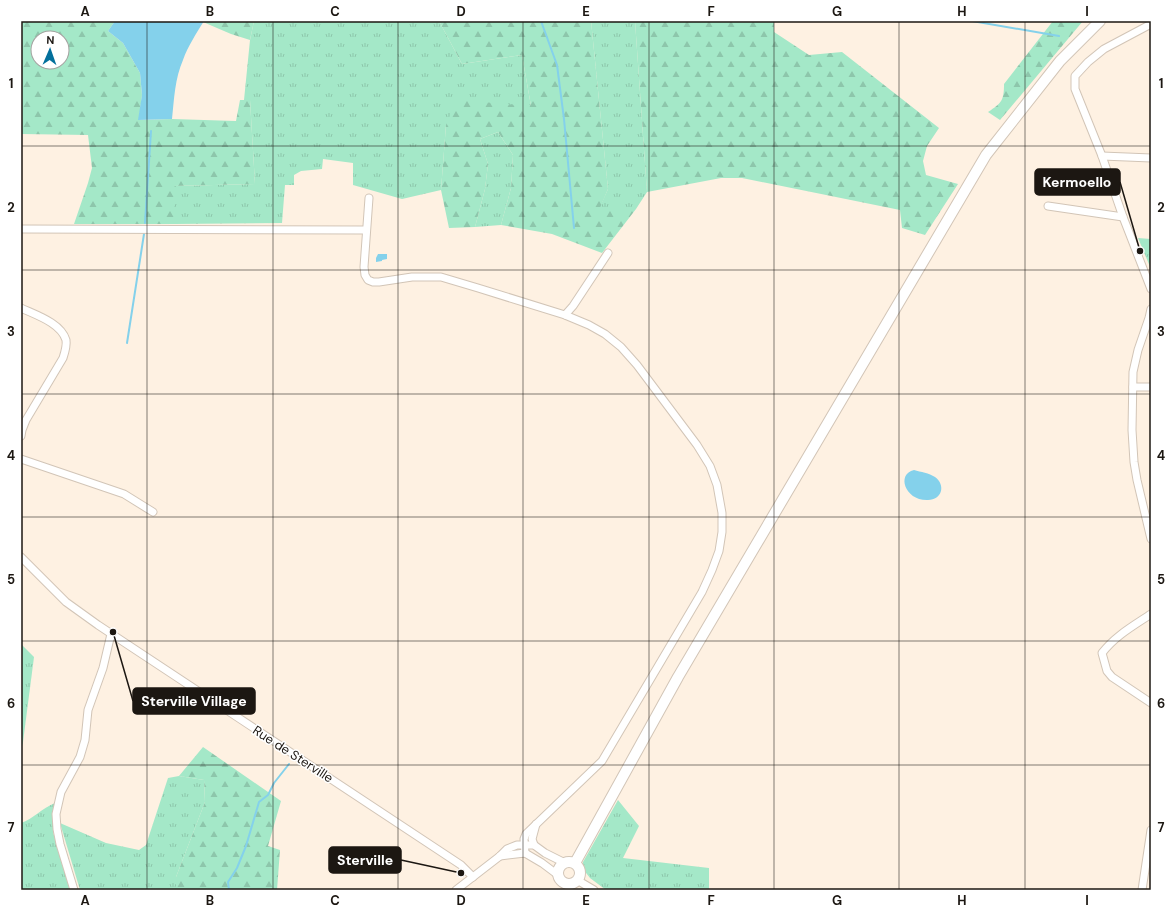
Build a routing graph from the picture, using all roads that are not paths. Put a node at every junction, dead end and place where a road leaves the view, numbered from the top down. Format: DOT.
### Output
graph roads {
  1 [pos="1100,21"];
  2 [pos="1151,24"];
  3 [pos="1102,156"];
  4 [pos="1151,158"];
  5 [pos="369,198"];
  6 [pos="1048,206"];
  7 [pos="1123,217"];
  8 [pos="21,229"];
  9 [pos="366,230"];
  10 [pos="608,253"];
  11 [pos="1151,289"];
  12 [pos="21,308"];
  13 [pos="1151,309"];
  14 [pos="565,315"];
  15 [pos="1133,387"];
  16 [pos="1151,387"];
  17 [pos="21,436"];
  18 [pos="21,459"];
  19 [pos="153,512"];
  20 [pos="1151,539"];
  21 [pos="21,557"];
  22 [pos="1151,614"];
  23 [pos="111,634"];
  24 [pos="1151,703"];
  25 [pos="536,824"];
  26 [pos="1151,830"];
  27 [pos="524,844"];
  28 [pos="534,845"];
  29 [pos="525,853"];
  30 [pos="500,856"];
  31 [pos="570,863"];
  32 [pos="473,876"];
  33 [pos="577,880"];
  34 [pos="561,883"];
  35 [pos="74,890"];
  36 [pos="456,890"];
  37 [pos="594,890"];
  38 [pos="1142,890"];
  1 -- 31 [label="main road"];
  2 -- 3 [label="street"];
  3 -- 4 [label="street"];
  3 -- 7 [label="street"];
  5 -- 9 [label="street"];
  6 -- 7 [label="street"];
  7 -- 11 [label="street"];
  8 -- 9 [label="street"];
  9 -- 14 [label="street"];
  10 -- 14 [label="street"];
  12 -- 17 [label="street"];
  13 -- 15 [label="street"];
  14 -- 25 [label="street"];
  15 -- 16 [label="street"];
  15 -- 20 [label="street"];
  18 -- 19 [label="street"];
  21 -- 23 [label="street, Rue de Sterville"];
  22 -- 24 [label="street"];
  23 -- 32 [label="street, Rue de Sterville"];
  23 -- 35 [label="street"];
  25 -- 27 [label="street"];
  25 -- 28 [label="street"];
  26 -- 38 [label="street"];
  27 -- 28 [label="street"];
  27 -- 29 [label="street"];
  27 -- 30 [label="street"];
  28 -- 31 [label="street"];
  29 -- 30 [label="street"];
  29 -- 34 [label="street"];
  30 -- 32 [label="street"];
  31 -- 33 [label="main road"];
  31 -- 34 [label="main road"];
  32 -- 36 [label="street"];
  33 -- 34 [label="main road"];
  33 -- 37 [label="street"];
}
